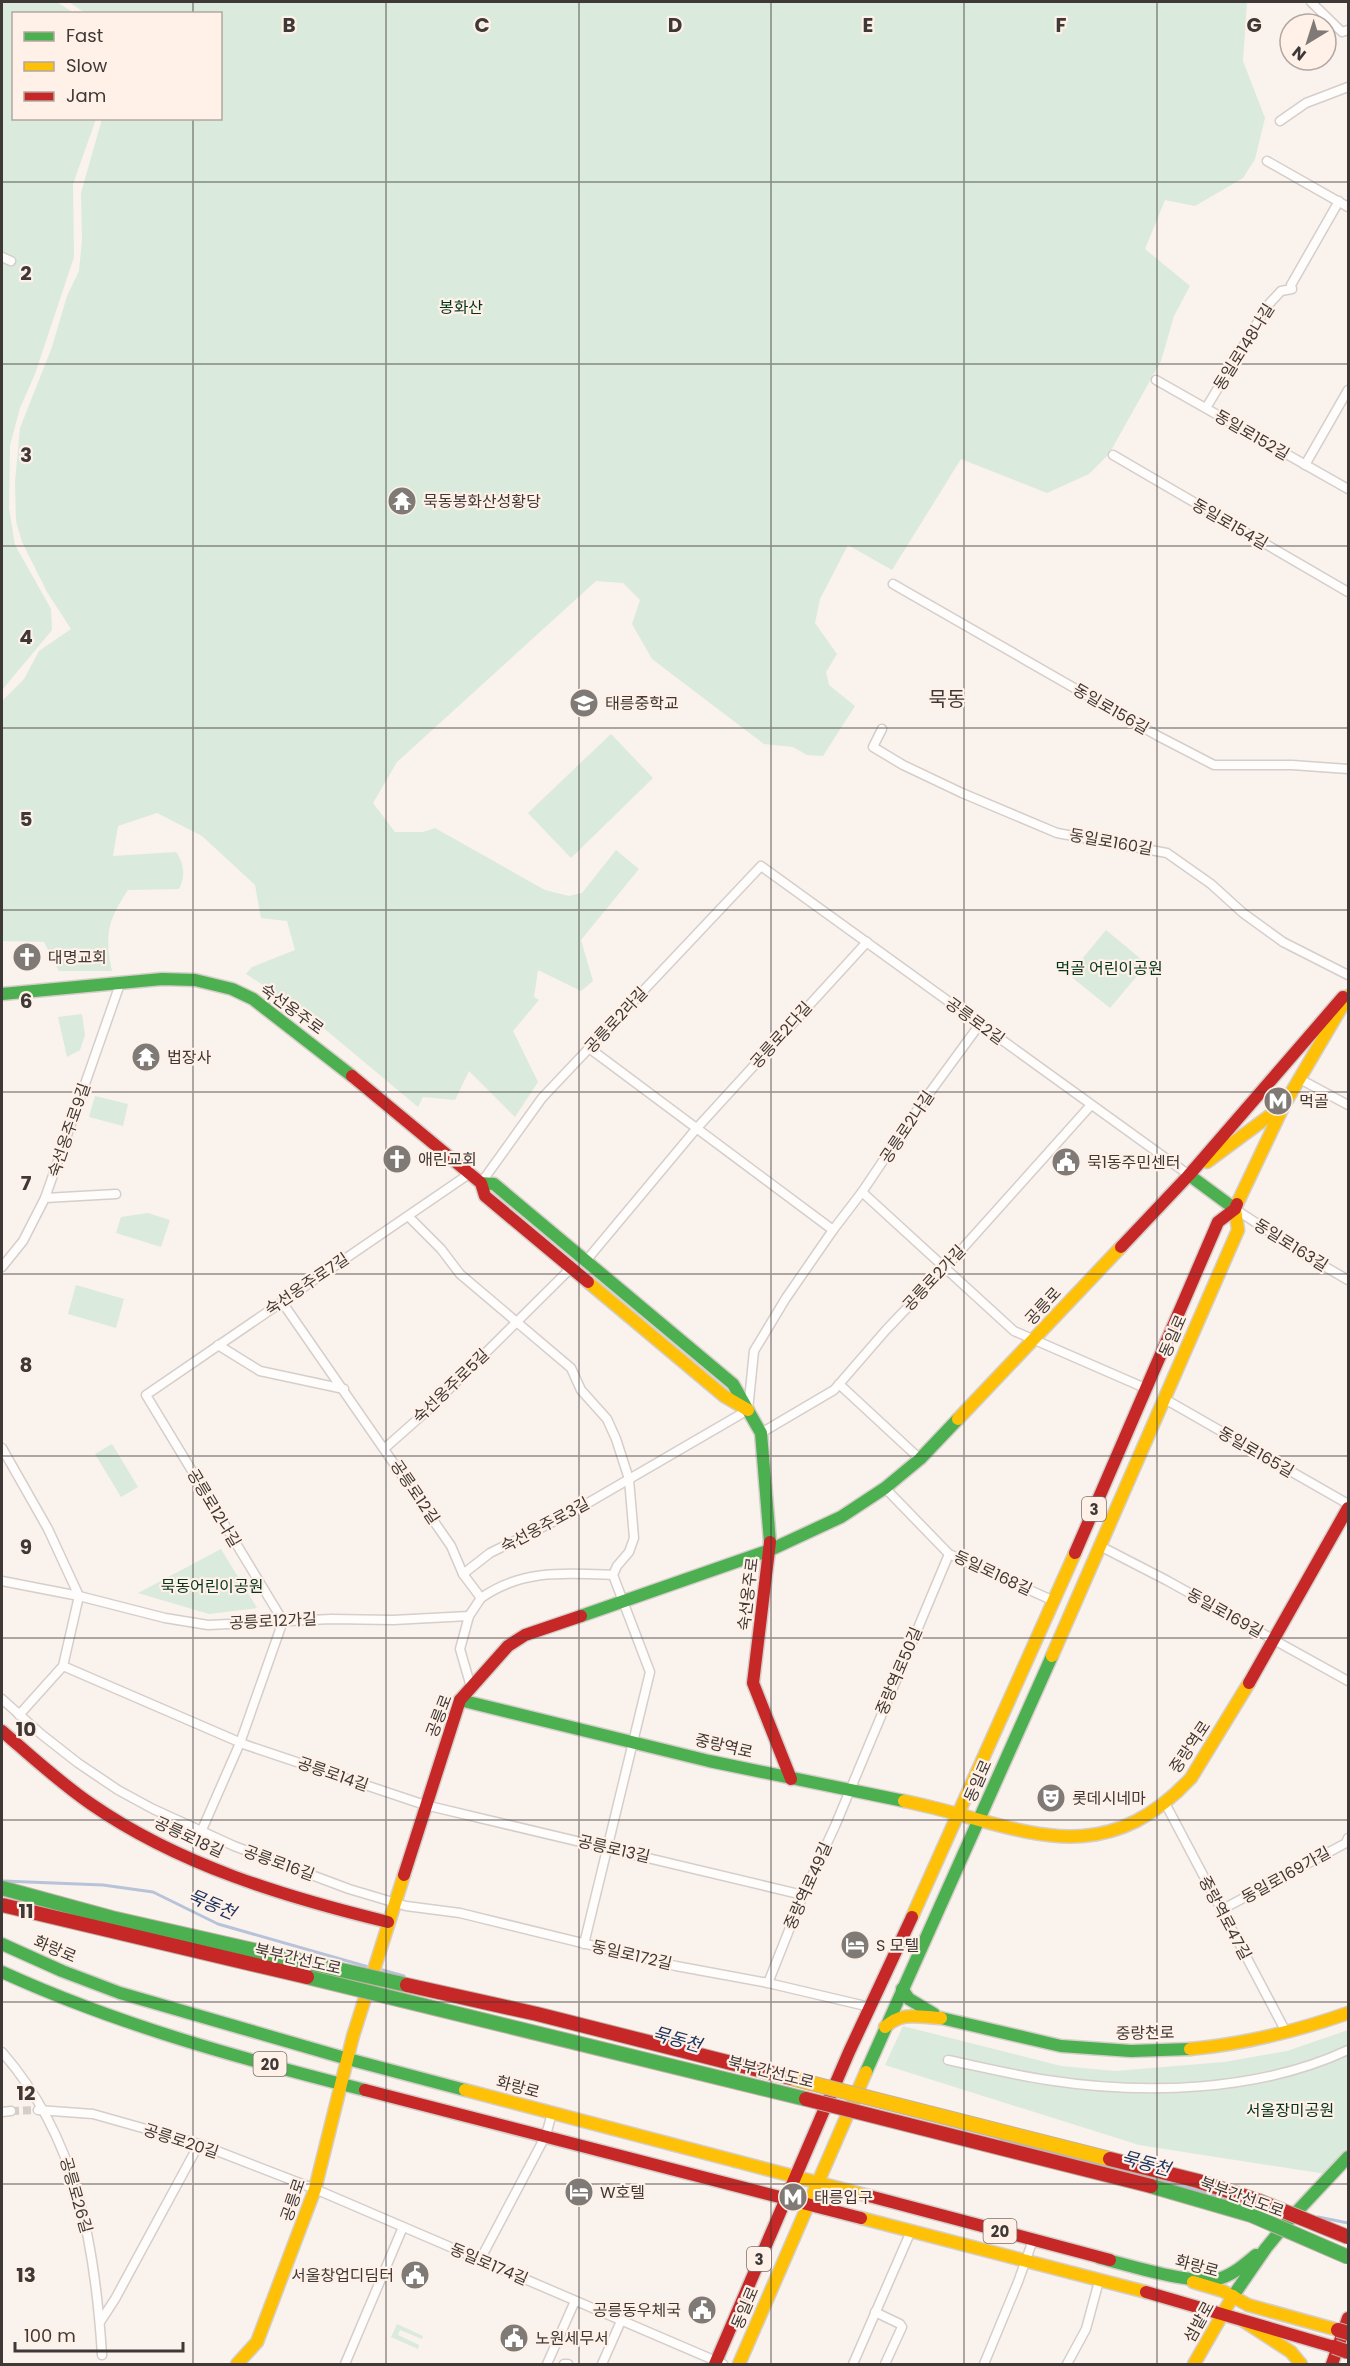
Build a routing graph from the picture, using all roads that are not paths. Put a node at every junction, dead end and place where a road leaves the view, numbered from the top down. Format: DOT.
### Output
graph roads {
  1 [pos="1311,2"];
  2 [pos="1348,30"];
  3 [pos="1348,87"];
  4 [pos="1280,121"];
  5 [pos="1267,161"];
  6 [pos="1339,201"];
  7 [pos="1348,207"];
  8 [pos="2,257"];
  9 [pos="11,261"];
  10 [pos="1156,380"];
  11 [pos="1348,390"];
  12 [pos="1206,408"];
  13 [pos="1113,455"];
  14 [pos="1305,465"];
  15 [pos="1348,489"];
  16 [pos="893,584"];
  17 [pos="1348,592"];
  18 [pos="882,729"];
  19 [pos="1348,769"];
  20 [pos="761,866"];
  21 [pos="867,942"];
  22 [pos="1348,975"];
  23 [pos="120,984"];
  24 [pos="2,994"];
  25 [pos="1348,999"];
  26 [pos="980,1024"];
  27 [pos="589,1048"];
  28 [pos="1298,1078"];
  29 [pos="1091,1105"];
  30 [pos="1284,1105"];
  31 [pos="1348,1105"];
  32 [pos="696,1129"];
  33 [pos="469,1174"];
  34 [pos="1189,1175"];
  35 [pos="481,1183"];
  36 [pos="862,1192"];
  37 [pos="116,1194"];
  38 [pos="45,1198"];
  39 [pos="1235,1209"];
  40 [pos="408,1216"];
  41 [pos="833,1230"];
  42 [pos="1202,1257"];
  43 [pos="585,1262"];
  44 [pos="1222,1266"];
  45 [pos="2,1267"];
  46 [pos="945,1268"];
  47 [pos="570,1269"];
  48 [pos="1348,1280"];
  49 [pos="282,1302"];
  50 [pos="516,1323"];
  51 [pos="1032,1341"];
  52 [pos="218,1346"];
  53 [pos="839,1384"];
  54 [pos="1145,1388"];
  55 [pos="344,1389"];
  56 [pos="146,1395"];
  57 [pos="1163,1398"];
  58 [pos="748,1410"];
  59 [pos="760,1433"];
  60 [pos="2,1448"];
  61 [pos="385,1448"];
  62 [pos="920,1458"];
  63 [pos="629,1479"];
  64 [pos="885,1488"];
  65 [pos="1348,1506"];
  66 [pos="1100,1546"];
  67 [pos="770,1550"];
  68 [pos="949,1554"];
  69 [pos="1075,1554"];
  70 [pos="1093,1562"];
  71 [pos="463,1574"];
  72 [pos="613,1575"];
  73 [pos="2,1581"];
  74 [pos="79,1596"];
  75 [pos="481,1598"];
  76 [pos="624,1600"];
  77 [pos="1054,1601"];
  78 [pos="469,1616"];
  79 [pos="283,1621"];
  80 [pos="1045,1621"];
  81 [pos="1064,1629"];
  82 [pos="1275,1640"];
  83 [pos="63,1666"];
  84 [pos="1348,1681"];
  85 [pos="471,1687"];
  86 [pos="2,1699"];
  87 [pos="460,1700"];
  88 [pos="19,1715"];
  89 [pos="2,1731"];
  90 [pos="633,1742"];
  91 [pos="240,1743"];
  92 [pos="987,1750"];
  93 [pos="1005,1759"];
  94 [pos="791,1779"];
  95 [pos="849,1790"];
  96 [pos="1165,1803"];
  97 [pos="425,1805"];
  98 [pos="959,1814"];
  99 [pos="978,1819"];
  100 [pos="201,1832"];
  101 [pos="1348,1838"];
  102 [pos="606,1847"];
  103 [pos="2,1888"];
  104 [pos="803,1895"];
  105 [pos="394,1903"];
  106 [pos="2,1905"];
  107 [pos="1221,1910"];
  108 [pos="387,1926"];
  109 [pos="2,1944"];
  110 [pos="584,1944"];
  111 [pos="2,1972"];
  112 [pos="768,1983"];
  113 [pos="902,1989"];
  114 [pos="870,2007"];
  115 [pos="1348,2013"];
  116 [pos="941,2018"];
  117 [pos="885,2027"];
  118 [pos="1286,2032"];
  119 [pos="1348,2050"];
  120 [pos="2,2052"];
  121 [pos="348,2060"];
  122 [pos="948,2060"];
  123 [pos="342,2084"];
  124 [pos="41,2110"];
  125 [pos="552,2113"];
  126 [pos="546,2135"];
  127 [pos="199,2144"];
  128 [pos="1348,2157"];
  129 [pos="795,2177"];
  130 [pos="819,2182"];
  131 [pos="315,2189"];
  132 [pos="787,2198"];
  133 [pos="809,2204"];
  134 [pos="403,2227"];
  135 [pos="911,2231"];
  136 [pos="1348,2237"];
  137 [pos="1033,2240"];
  138 [pos="1266,2248"];
  139 [pos="1348,2257"];
  140 [pos="1100,2258"];
  141 [pos="480,2260"];
  142 [pos="1026,2261"];
  143 [pos="1099,2281"];
  144 [pos="1233,2296"];
  145 [pos="575,2301"];
  146 [pos="875,2313"];
  147 [pos="1222,2314"];
  148 [pos="1348,2318"];
  149 [pos="1242,2320"];
  150 [pos="621,2321"];
  151 [pos="100,2322"];
  152 [pos="1343,2331"];
  153 [pos="1348,2352"];
  154 [pos="102,2355"];
  155 [pos="237,2364"];
  156 [pos="345,2364"];
  157 [pos="547,2364"];
  158 [pos="602,2364"];
  159 [pos="718,2364"];
  160 [pos="739,2364"];
  161 [pos="852,2364"];
  162 [pos="885,2364"];
  163 [pos="984,2364"];
  164 [pos="1067,2364"];
  165 [pos="1194,2364"];
  166 [pos="1301,2364"];
  167 [pos="1332,2364"];
  1 -- 2 [label="street"];
  3 -- 4 [label="street"];
  5 -- 6 [label="street"];
  6 -- 7 [label="street"];
  6 -- 12 [label="street, 동일로148나길"];
  8 -- 9 [label="street"];
  10 -- 12 [label="street, 동일로152길"];
  11 -- 14 [label="street"];
  12 -- 14 [label="street, 동일로152길"];
  13 -- 17 [label="street, 동일로154길"];
  14 -- 15 [label="street, 동일로152길"];
  16 -- 19 [label="street, 동일로156길"];
  18 -- 22 [label="street, 동일로160길"];
  20 -- 21 [label="street, 공릉로2길"];
  20 -- 27 [label="street, 공릉로2라길"];
  21 -- 26 [label="street, 공릉로2길"];
  21 -- 32 [label="street, 공릉로2다길"];
  23 -- 24 [label="main road, 숙선옹주로"];
  23 -- 33 [label="main road, 숙선옹주로"];
  23 -- 38 [label="street, 숙선옹주로9길"];
  25 -- 28 [label="main road, 동일로 / 3"];
  25 -- 34 [label="main road, 공릉로"];
  26 -- 29 [label="street, 공릉로2길"];
  26 -- 36 [label="street, 공릉로2나길"];
  27 -- 32 [label="street"];
  27 -- 35 [label="street, 공릉로2라길"];
  28 -- 30 [label="main road, 동일로 / 3"];
  28 -- 31 [label="street"];
  29 -- 34 [label="street, 공릉로2길"];
  29 -- 46 [label="street, 공릉로2가길"];
  30 -- 34 [label="main road, 공릉로"];
  30 -- 39 [label="main road, 동일로 / 3"];
  32 -- 41 [label="street"];
  32 -- 43 [label="street, 공릉로2다길"];
  33 -- 35 [label="main road, 숙선옹주로"];
  33 -- 40 [label="street, 숙선옹주로7길"];
  34 -- 39 [label="main road"];
  34 -- 51 [label="main road, 공릉로"];
  35 -- 43 [label="main road, 숙선옹주로"];
  35 -- 47 [label="main road, 숙선옹주로"];
  36 -- 41 [label="street, 공릉로2나길"];
  36 -- 46 [label="street"];
  37 -- 38 [label="street"];
  38 -- 45 [label="street, 숙선옹주로9길"];
  39 -- 42 [label="main road, 동일로 / 3"];
  39 -- 44 [label="main road, 동일로 / 3"];
  39 -- 48 [label="street, 동일로163길"];
  40 -- 49 [label="street, 숙선옹주로7길"];
  40 -- 50 [label="street"];
  41 -- 58 [label="street, 공릉로2나길"];
  42 -- 44 [label="main road"];
  42 -- 54 [label="main road, 동일로 / 3"];
  43 -- 58 [label="main road, 숙선옹주로"];
  44 -- 57 [label="main road, 동일로 / 3"];
  46 -- 51 [label="street"];
  46 -- 53 [label="street, 공릉로2가길"];
  47 -- 50 [label="street, 숙선옹주로5길"];
  47 -- 58 [label="main road, 숙선옹주로"];
  49 -- 52 [label="street, 숙선옹주로7길"];
  49 -- 55 [label="street, 공릉로12길"];
  50 -- 61 [label="street, 숙선옹주로5길"];
  50 -- 63 [label="street"];
  51 -- 54 [label="street"];
  51 -- 62 [label="main road, 공릉로"];
  52 -- 55 [label="street"];
  52 -- 56 [label="street, 숙선옹주로7길"];
  53 -- 59 [label="street, 공릉로2가길"];
  53 -- 62 [label="street"];
  54 -- 69 [label="main road, 동일로 / 3"];
  55 -- 61 [label="street, 공릉로12길"];
  56 -- 79 [label="street, 공릉로12나길"];
  57 -- 65 [label="street, 동일로165길"];
  57 -- 66 [label="main road, 동일로 / 3"];
  58 -- 59 [label="main road, 숙선옹주로"];
  58 -- 63 [label="street, 숙선옹주로3길"];
  59 -- 67 [label="main road, 숙선옹주로"];
  60 -- 74 [label="street"];
  61 -- 71 [label="street, 공릉로12길"];
  62 -- 64 [label="main road, 공릉로"];
  63 -- 71 [label="street, 숙선옹주로3길"];
  63 -- 72 [label="street"];
  64 -- 67 [label="main road, 공릉로"];
  64 -- 68 [label="street, 동일로168길"];
  65 -- 82 [label="main road, 중랑역로"];
  66 -- 70 [label="main road, 동일로 / 3"];
  66 -- 82 [label="street, 동일로169길"];
  67 -- 76 [label="main road, 공릉로"];
  67 -- 94 [label="main road, 숙선옹주로"];
  68 -- 77 [label="street, 동일로168길"];
  68 -- 95 [label="street, 중랑역로50길"];
  69 -- 70 [label="main road"];
  69 -- 77 [label="main road, 동일로 / 3"];
  70 -- 81 [label="main road, 동일로 / 3"];
  71 -- 75 [label="street, 공릉로12길"];
  72 -- 75 [label="street"];
  72 -- 76 [label="street"];
  73 -- 74 [label="street, 공릉로12가길"];
  74 -- 79 [label="street, 공릉로12가길"];
  74 -- 83 [label="street"];
  75 -- 78 [label="street"];
  76 -- 85 [label="main road, 공릉로"];
  76 -- 90 [label="street"];
  77 -- 80 [label="main road, 동일로 / 3"];
  78 -- 79 [label="street, 공릉로12가길"];
  78 -- 85 [label="street"];
  79 -- 91 [label="street"];
  80 -- 81 [label="main road"];
  80 -- 92 [label="main road, 동일로 / 3"];
  81 -- 93 [label="main road, 동일로 / 3"];
  82 -- 84 [label="street, 동일로169길"];
  82 -- 96 [label="main road, 중랑역로"];
  83 -- 88 [label="street"];
  83 -- 91 [label="street, 공릉로14길"];
  85 -- 87 [label="main road, 공릉로"];
  86 -- 88 [label="street, 공릉로16길"];
  87 -- 90 [label="main road, 중랑역로"];
  87 -- 97 [label="main road, 공릉로"];
  88 -- 100 [label="street, 공릉로16길"];
  89 -- 108 [label="main road, 공릉로18길"];
  90 -- 94 [label="main road, 중랑역로"];
  90 -- 102 [label="street"];
  91 -- 97 [label="street, 공릉로14길"];
  91 -- 100 [label="street"];
  92 -- 93 [label="main road"];
  92 -- 98 [label="main road, 동일로 / 3"];
  93 -- 99 [label="main road, 동일로 / 3"];
  94 -- 95 [label="main road, 중랑역로"];
  95 -- 98 [label="main road, 중랑역로"];
  95 -- 104 [label="street, 중랑역로49길"];
  96 -- 99 [label="main road, 중랑역로"];
  96 -- 107 [label="street, 중랑역로47길"];
  97 -- 102 [label="street, 공릉로13길"];
  97 -- 105 [label="main road, 공릉로"];
  98 -- 99 [label="main road, 중랑역로"];
  98 -- 114 [label="main road, 동일로 / 3"];
  99 -- 113 [label="main road, 동일로 / 3"];
  100 -- 105 [label="street, 공릉로16길"];
  101 -- 107 [label="street, 동일로169가길"];
  102 -- 104 [label="street, 공릉로13길"];
  102 -- 110 [label="street"];
  103 -- 136 [label="main road, 북부간선도로, bridge"];
  104 -- 112 [label="street, 중랑역로49길"];
  105 -- 108 [label="main road, 공릉로"];
  105 -- 110 [label="street, 동일로172길"];
  106 -- 139 [label="main road, 북부간선도로, bridge"];
  107 -- 118 [label="street, 중랑역로47길"];
  108 -- 121 [label="main road, 공릉로, bridge"];
  109 -- 121 [label="main road, 화랑로 / 20"];
  110 -- 112 [label="street, 동일로172길"];
  111 -- 123 [label="main road, 20"];
  112 -- 114 [label="street, 동일로172길"];
  113 -- 116 [label="main road"];
  113 -- 117 [label="main road, 동일로 / 3"];
  114 -- 129 [label="main road, 동일로 / 3, bridge"];
  115 -- 118 [label="main road, 중랑천로"];
  116 -- 117 [label="main road"];
  116 -- 118 [label="main road, 중랑천로"];
  117 -- 130 [label="main road, 동일로 / 3, bridge"];
  119 -- 122 [label="street"];
  120 -- 124 [label="street, 공릉로26길"];
  121 -- 123 [label="main road, 공릉로"];
  121 -- 125 [label="main road, 화랑로 / 20"];
  123 -- 126 [label="main road, 20"];
  123 -- 131 [label="main road, 공릉로"];
  124 -- 127 [label="street, 공릉로20길"];
  124 -- 151 [label="street, 공릉로26길"];
  125 -- 126 [label="street"];
  125 -- 129 [label="main road, 화랑로 / 20"];
  126 -- 132 [label="main road, 20"];
  126 -- 141 [label="street"];
  127 -- 131 [label="street, 공릉로20길"];
  127 -- 151 [label="street"];
  128 -- 138 [label="main road, bridge"];
  129 -- 130 [label="main road, 화랑로 / 20"];
  129 -- 132 [label="main road, 동일로 / 3"];
  130 -- 133 [label="main road, 동일로 / 3"];
  130 -- 137 [label="main road, 화랑로 / 20"];
  131 -- 134 [label="street, 동일로174길"];
  131 -- 155 [label="main road, 공릉로"];
  132 -- 133 [label="main road, 20"];
  132 -- 159 [label="main road, 동일로 / 3"];
  133 -- 135 [label="main road, 20"];
  133 -- 160 [label="main road, 동일로 / 3"];
  134 -- 141 [label="street, 동일로174길"];
  134 -- 156 [label="street"];
  135 -- 142 [label="main road, 20"];
  135 -- 146 [label="street"];
  137 -- 140 [label="main road, 화랑로 / 20"];
  137 -- 142 [label="street"];
  138 -- 140 [label="main road"];
  138 -- 144 [label="main road, 섬밭로"];
  140 -- 144 [label="main road, 화랑로 / 20"];
  141 -- 145 [label="street, 동일로174길"];
  142 -- 143 [label="main road, 20"];
  142 -- 163 [label="street"];
  143 -- 147 [label="main road, 20"];
  143 -- 164 [label="street"];
  144 -- 147 [label="main road, 섬밭로"];
  144 -- 152 [label="main road, 화랑로 / 20"];
  145 -- 150 [label="street, 동일로174길"];
  145 -- 157 [label="street"];
  146 -- 161 [label="street"];
  146 -- 162 [label="street"];
  147 -- 149 [label="main road, 20"];
  147 -- 165 [label="main road, 섬밭로"];
  148 -- 167 [label="main road"];
  149 -- 153 [label="main road, 20, bridge"];
  149 -- 166 [label="main road"];
  150 -- 158 [label="street"];
  150 -- 159 [label="street, 동일로174길"];
  151 -- 154 [label="street, 공릉로26길"];
}
